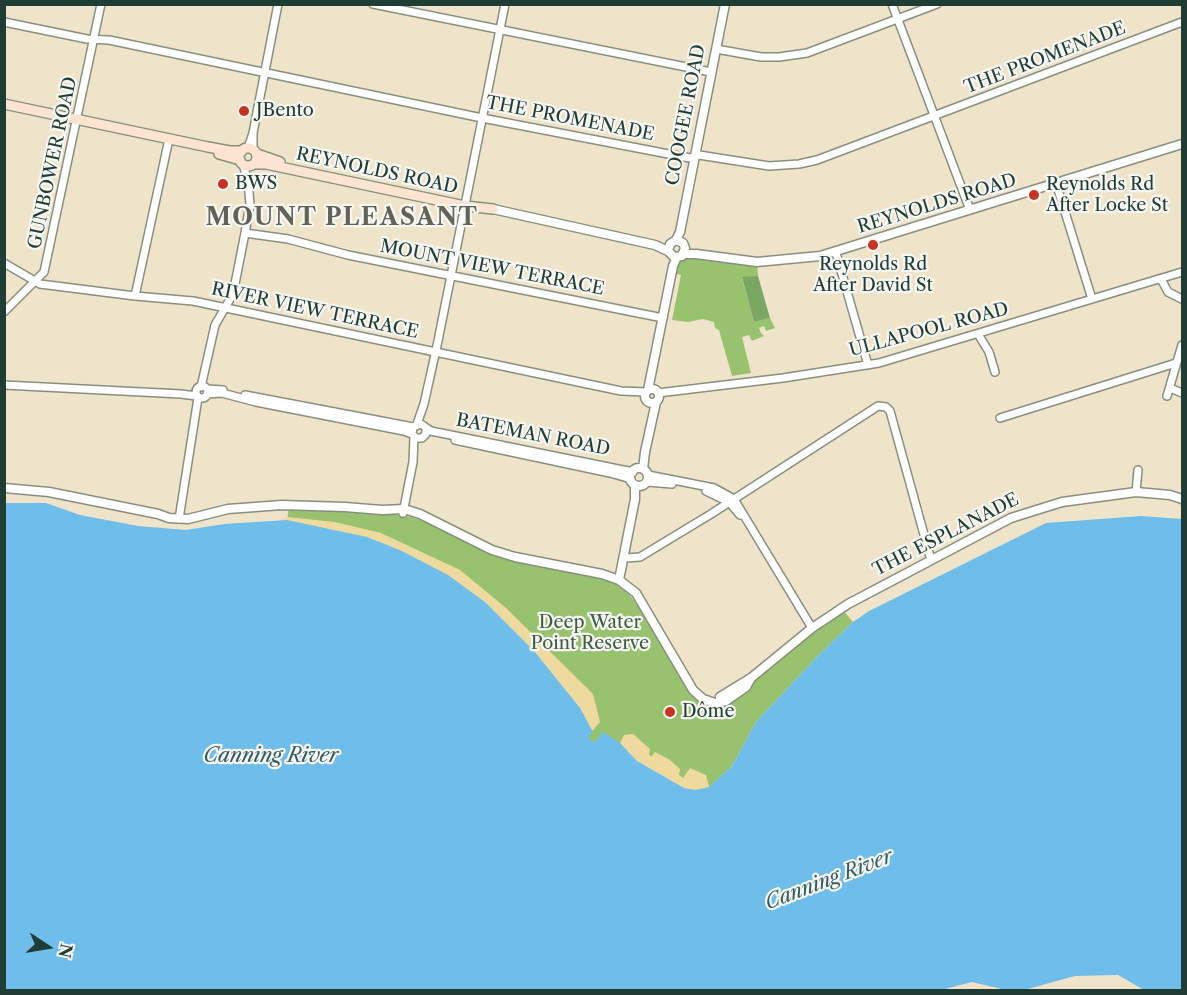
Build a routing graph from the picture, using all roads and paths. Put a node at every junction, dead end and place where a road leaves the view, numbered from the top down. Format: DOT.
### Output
graph roads {
  1 [pos="101,4"];
  2 [pos="278,4"];
  3 [pos="373,4"];
  4 [pos="505,4"];
  5 [pos="725,4"];
  6 [pos="892,4"];
  7 [pos="937,4"];
  8 [pos="897,20"];
  9 [pos="4,22"];
  10 [pos="1182,22"];
  11 [pos="500,29"];
  12 [pos="95,38"];
  13 [pos="716,49"];
  14 [pos="711,72"];
  15 [pos="265,73"];
  16 [pos="4,104"];
  17 [pos="4,109"];
  18 [pos="37,113"];
  19 [pos="935,116"];
  20 [pos="482,118"];
  21 [pos="77,122"];
  22 [pos="168,141"];
  23 [pos="1182,144"];
  24 [pos="695,156"];
  25 [pos="248,157"];
  26 [pos="1056,183"];
  27 [pos="465,203"];
  28 [pos="494,209"];
  29 [pos="970,210"];
  30 [pos="246,233"];
  31 [pos="677,249"];
  32 [pos="836,253"];
  33 [pos="4,263"];
  34 [pos="1182,272"];
  35 [pos="450,276"];
  36 [pos="1161,279"];
  37 [pos="36,282"];
  38 [pos="135,296"];
  39 [pos="1092,299"];
  40 [pos="1182,299"];
  41 [pos="225,308"];
  42 [pos="4,312"];
  43 [pos="663,318"];
  44 [pos="978,334"];
  45 [pos="1182,345"];
  46 [pos="435,353"];
  47 [pos="1176,363"];
  48 [pos="868,365"];
  49 [pos="995,372"];
  50 [pos="4,385"];
  51 [pos="1170,388"];
  52 [pos="202,392"];
  53 [pos="1182,393"];
  54 [pos="652,396"];
  55 [pos="1167,396"];
  56 [pos="999,418"];
  57 [pos="419,431"];
  58 [pos="1138,470"];
  59 [pos="640,477"];
  60 [pos="4,488"];
  61 [pos="1136,492"];
  62 [pos="720,496"];
  63 [pos="1182,499"];
  64 [pos="732,500"];
  65 [pos="404,511"];
  66 [pos="711,514"];
  67 [pos="180,516"];
  68 [pos="625,558"];
  69 [pos="931,560"];
  70 [pos="619,580"];
  71 [pos="812,628"];
  1 -- 12 [label="street, GUNBOWER ROAD"];
  2 -- 15 [label="street"];
  3 -- 11 [label="street"];
  4 -- 11 [label="street"];
  5 -- 13 [label="street, COOGEE ROAD"];
  6 -- 8 [label="street"];
  7 -- 8 [label="street"];
  8 -- 13 [label="street"];
  8 -- 19 [label="street"];
  9 -- 12 [label="street, THE PROMENADE"];
  10 -- 19 [label="street, THE PROMENADE"];
  11 -- 14 [label="street"];
  11 -- 20 [label="street"];
  12 -- 15 [label="street, THE PROMENADE"];
  12 -- 21 [label="street, GUNBOWER ROAD"];
  13 -- 14 [label="street, COOGEE ROAD"];
  14 -- 24 [label="street, COOGEE ROAD"];
  15 -- 20 [label="street, THE PROMENADE"];
  15 -- 25 [label="street"];
  16 -- 18 [label="main road, REYNOLDS ROAD"];
  17 -- 18 [label="main road, REYNOLDS ROAD"];
  18 -- 21 [label="main road, REYNOLDS ROAD"];
  19 -- 24 [label="street, THE PROMENADE"];
  19 -- 29 [label="street"];
  20 -- 24 [label="street, THE PROMENADE"];
  20 -- 27 [label="street"];
  21 -- 22 [label="main road, REYNOLDS ROAD"];
  21 -- 37 [label="street, GUNBOWER ROAD"];
  22 -- 25 [label="main road, REYNOLDS ROAD"];
  22 -- 38 [label="street"];
  23 -- 26 [label="street, REYNOLDS ROAD"];
  24 -- 31 [label="street, COOGEE ROAD"];
  25 -- 27 [label="main road, REYNOLDS ROAD"];
  25 -- 30 [label="street"];
  26 -- 29 [label="street, REYNOLDS ROAD"];
  26 -- 39 [label="street"];
  27 -- 28 [label="main road, REYNOLDS ROAD"];
  27 -- 35 [label="street"];
  28 -- 31 [label="street, REYNOLDS ROAD"];
  29 -- 32 [label="street, REYNOLDS ROAD"];
  30 -- 35 [label="street, MOUNT VIEW TERRACE"];
  30 -- 41 [label="street"];
  31 -- 32 [label="street, REYNOLDS ROAD"];
  31 -- 43 [label="street, COOGEE ROAD"];
  32 -- 48 [label="street"];
  33 -- 37 [label="street, RIVER VIEW TERRACE"];
  34 -- 36 [label="street, ULLAPOOL ROAD"];
  35 -- 43 [label="street, MOUNT VIEW TERRACE"];
  35 -- 46 [label="street"];
  36 -- 39 [label="street, ULLAPOOL ROAD"];
  36 -- 40 [label="street"];
  37 -- 38 [label="street, RIVER VIEW TERRACE"];
  37 -- 42 [label="street, GUNBOWER ROAD"];
  38 -- 41 [label="street, RIVER VIEW TERRACE"];
  39 -- 44 [label="street, ULLAPOOL ROAD"];
  41 -- 46 [label="street, RIVER VIEW TERRACE"];
  41 -- 52 [label="street"];
  43 -- 54 [label="street, COOGEE ROAD"];
  44 -- 48 [label="street, ULLAPOOL ROAD"];
  44 -- 49 [label="street"];
  45 -- 47 [label="street"];
  46 -- 54 [label="street, RIVER VIEW TERRACE"];
  46 -- 57 [label="street"];
  47 -- 51 [label="street"];
  47 -- 56 [label="street"];
  48 -- 54 [label="street, ULLAPOOL ROAD"];
  50 -- 52 [label="street, BATEMAN ROAD"];
  51 -- 53 [label="street"];
  51 -- 55 [label="street"];
  52 -- 57 [label="street, BATEMAN ROAD"];
  52 -- 67 [label="street"];
  54 -- 59 [label="street, COOGEE ROAD"];
  57 -- 59 [label="street, BATEMAN ROAD"];
  57 -- 65 [label="street"];
  58 -- 61 [label="street"];
  59 -- 62 [label="street, BATEMAN ROAD"];
  59 -- 64 [label="street, BATEMAN ROAD"];
  59 -- 68 [label="street, COOGEE ROAD"];
  60 -- 67 [label="street, THE ESPLANADE"];
  61 -- 63 [label="street, THE ESPLANADE"];
  61 -- 69 [label="street, THE ESPLANADE"];
  62 -- 64 [label="street, BATEMAN ROAD"];
  62 -- 66 [label="street"];
  64 -- 66 [label="street"];
  64 -- 69 [label="street"];
  64 -- 71 [label="street, BATEMAN ROAD"];
  65 -- 67 [label="street, THE ESPLANADE"];
  65 -- 70 [label="street, THE ESPLANADE"];
  66 -- 68 [label="street"];
  68 -- 70 [label="street, COOGEE ROAD"];
  69 -- 71 [label="street, THE ESPLANADE"];
  70 -- 71 [label="street, THE ESPLANADE"];
}
